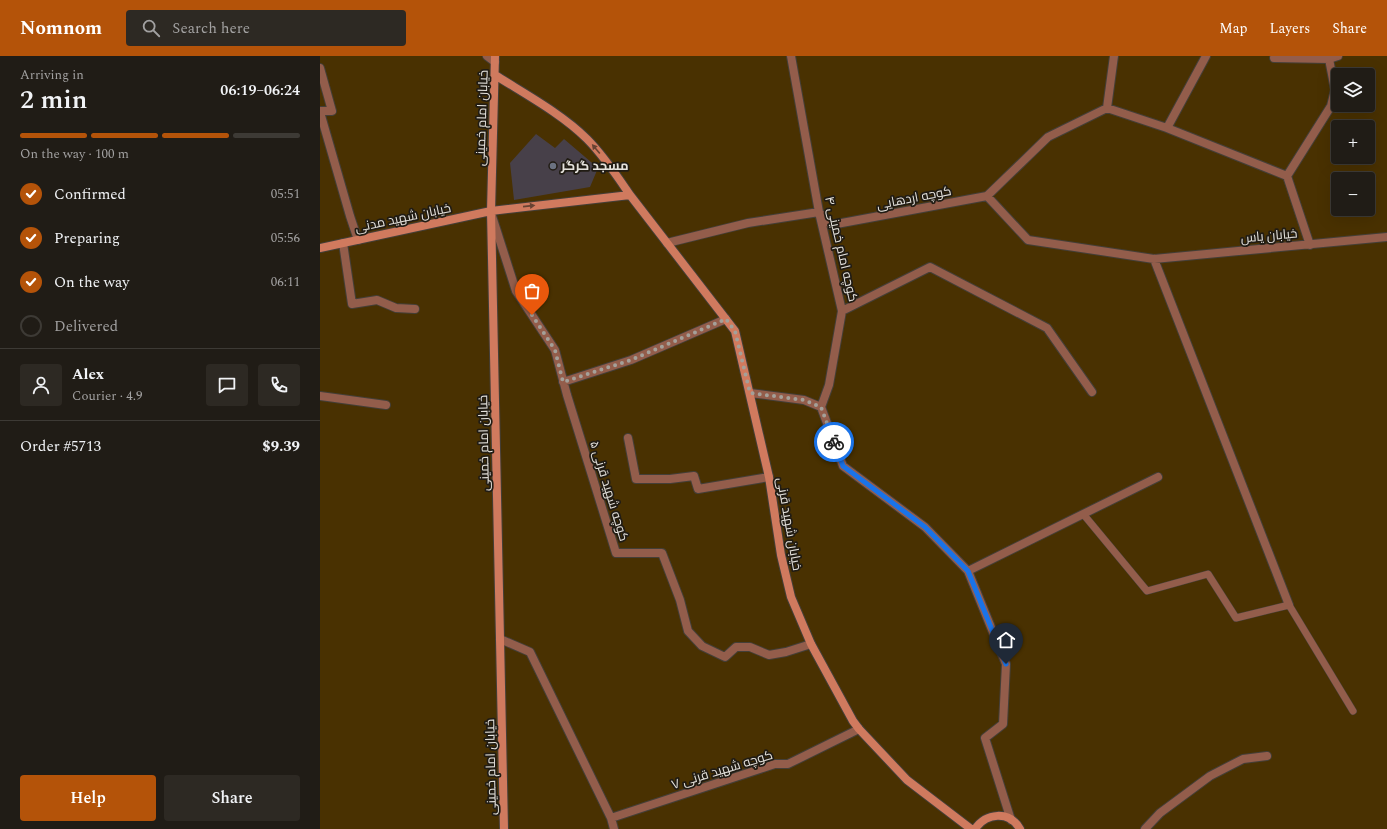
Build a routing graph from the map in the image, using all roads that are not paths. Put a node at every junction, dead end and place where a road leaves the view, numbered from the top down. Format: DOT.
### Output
graph roads {
  1 [pos="487,56"];
  2 [pos="791,56"];
  3 [pos="1114,56"];
  4 [pos="1206,56"];
  5 [pos="1338,56"];
  6 [pos="1274,58"];
  7 [pos="496,59"];
  8 [pos="1329,59"];
  9 [pos="320,68"];
  10 [pos="495,75"];
  11 [pos="1107,108"];
  12 [pos="320,112"];
  13 [pos="1167,128"];
  14 [pos="1287,176"];
  15 [pos="630,195"];
  16 [pos="988,196"];
  17 [pos="491,211"];
  18 [pos="819,212"];
  19 [pos="1387,237"];
  20 [pos="358,240"];
  21 [pos="343,243"];
  22 [pos="667,243"];
  23 [pos="1310,245"];
  24 [pos="320,248"];
  25 [pos="1154,259"];
  26 [pos="415,309"];
  27 [pos="842,311"];
  28 [pos="726,319"];
  29 [pos="563,382"];
  30 [pos="1092,392"];
  31 [pos="750,393"];
  32 [pos="320,396"];
  33 [pos="386,405"];
  34 [pos="821,407"];
  35 [pos="628,438"];
  36 [pos="1158,477"];
  37 [pos="769,478"];
  38 [pos="1084,515"];
  39 [pos="968,571"];
  40 [pos="1289,605"];
  41 [pos="500,639"];
  42 [pos="811,644"];
  43 [pos="1353,711"];
  44 [pos="859,729"];
  45 [pos="1268,756"];
  46 [pos="611,818"];
  47 [pos="1011,820"];
  48 [pos="504,829"];
  49 [pos="614,829"];
  50 [pos="971,829"];
  51 [pos="975,829"];
  52 [pos="1020,829"];
  53 [pos="1145,829"];
  1 -- 7 [label="street"];
  2 -- 18 [label="street, کوچه امام خمینی ۴"];
  3 -- 11 [label="street"];
  4 -- 13 [label="street"];
  5 -- 8 [label="street"];
  6 -- 8 [label="street"];
  7 -- 10 [label="main road, خیابان امام خمینی"];
  8 -- 14 [label="street"];
  9 -- 12 [label="street"];
  15 -- 10 [label="main road, خیابان شهید قرنی, one-way"];
  10 -- 17 [label="main road, خیابان امام خمینی"];
  11 -- 13 [label="street"];
  11 -- 16 [label="street"];
  12 -- 20 [label="street"];
  13 -- 14 [label="street"];
  14 -- 23 [label="street"];
  17 -- 15 [label="main road, خیابان شهید مدنی, one-way"];
  15 -- 22 [label="main road, خیابان شهید قرنی"];
  16 -- 18 [label="street, کوچه اردهایی"];
  16 -- 25 [label="street"];
  17 -- 20 [label="main road, خیابان شهید مدنی"];
  17 -- 29 [label="street, کوچه شهید قرنی ۵"];
  17 -- 41 [label="main road, خیابان امام خمینی"];
  18 -- 22 [label="street"];
  18 -- 27 [label="street, کوچه امام خمینی ۴"];
  19 -- 23 [label="street, خیابان یاس"];
  20 -- 21 [label="main road, خیابان شهید مدنی"];
  21 -- 24 [label="main road, خیابان شهید مدنی"];
  21 -- 26 [label="street"];
  22 -- 28 [label="main road, خیابان شهید قرنی"];
  23 -- 25 [label="street, خیابان یاس"];
  25 -- 40 [label="street"];
  27 -- 30 [label="street, کوچه امام خمینی ۴"];
  27 -- 34 [label="street"];
  28 -- 29 [label="street"];
  28 -- 31 [label="main road, خیابان شهید قرنی"];
  29 -- 42 [label="street, کوچه شهید قرنی ۵"];
  31 -- 34 [label="street"];
  31 -- 37 [label="main road, خیابان شهید قرنی"];
  32 -- 33 [label="street"];
  34 -- 39 [label="street"];
  35 -- 37 [label="street"];
  36 -- 38 [label="street"];
  37 -- 42 [label="main road, خیابان شهید قرنی"];
  38 -- 39 [label="street"];
  38 -- 40 [label="lane"];
  39 -- 47 [label="street"];
  40 -- 43 [label="lane"];
  41 -- 46 [label="street"];
  41 -- 48 [label="main road, خیابان امام خمینی"];
  42 -- 44 [label="main road, خیابان شهید قرنی"];
  44 -- 46 [label="street, کوچه شهید قرنی ۷"];
  44 -- 50 [label="main road, خیابان شهید قرنی"];
  45 -- 53 [label="street"];
  46 -- 49 [label="street"];
  47 -- 51 [label="main road"];
  47 -- 52 [label="main road"];
}
